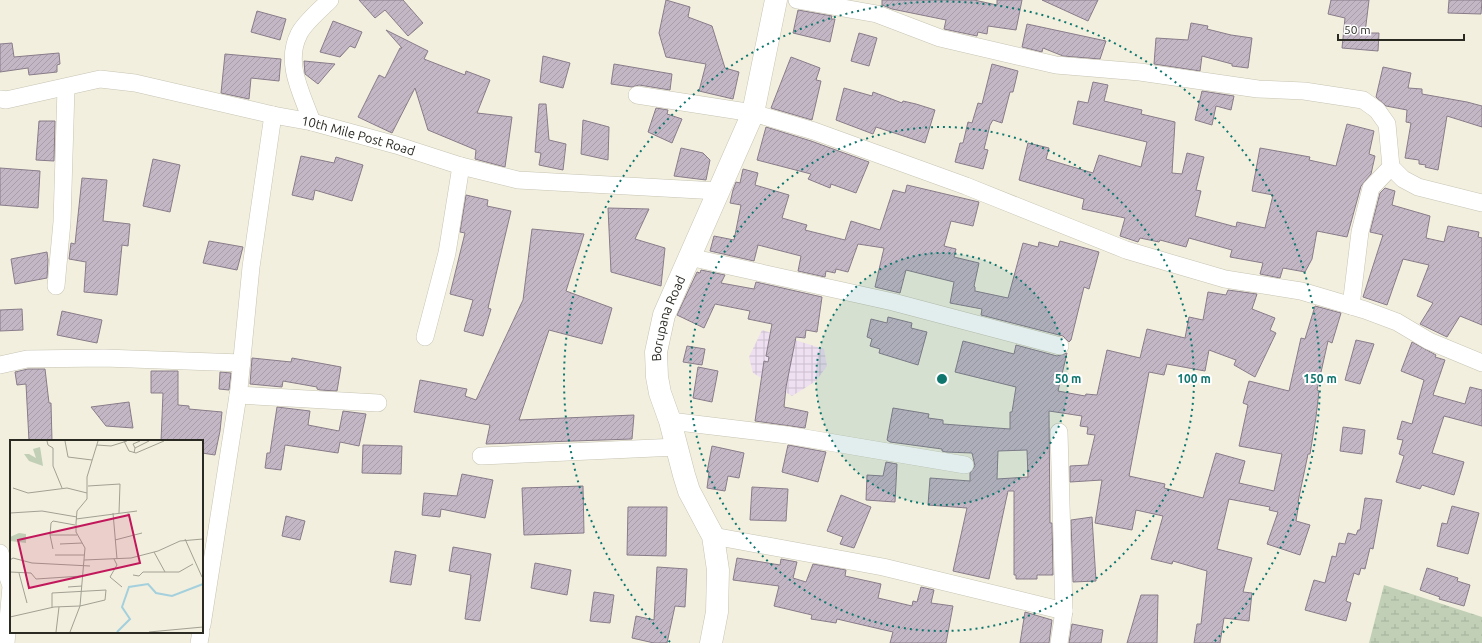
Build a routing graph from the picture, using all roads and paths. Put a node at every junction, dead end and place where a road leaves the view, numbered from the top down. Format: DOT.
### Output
graph roads {
  1 [pos="330,0"];
  2 [pos="776,0"];
  3 [pos="797,0"];
  4 [pos="66,88"];
  5 [pos="638,95"];
  6 [pos="0,99"];
  7 [pos="753,113"];
  8 [pos="273,115"];
  9 [pos="312,122"];
  10 [pos="460,166"];
  11 [pos="1390,167"];
  12 [pos="718,191"];
  13 [pos="1482,204"];
  14 [pos="689,257"];
  15 [pos="56,286"];
  16 [pos="1351,306"];
  17 [pos="425,337"];
  18 [pos="1060,346"];
  19 [pos="242,363"];
  20 [pos="1482,363"];
  21 [pos="0,365"];
  22 [pos="238,395"];
  23 [pos="378,403"];
  24 [pos="670,421"];
  25 [pos="1060,432"];
  26 [pos="677,447"];
  27 [pos="481,456"];
  28 [pos="965,465"];
  29 [pos="713,536"];
  30 [pos="0,556"];
  31 [pos="10,583"];
  32 [pos="10,597"];
  33 [pos="1064,611"];
  34 [pos="203,619"];
  35 [pos="201,633"];
  36 [pos="6,643"];
  37 [pos="199,643"];
  38 [pos="711,643"];
  39 [pos="1059,643"];
  1 -- 9 [label="street"];
  2 -- 7 [label="main road, Borupana Road"];
  3 -- 11 [label="street"];
  4 -- 6 [label="street, 10th Mile Post Road"];
  4 -- 8 [label="street, 10th Mile Post Road"];
  4 -- 15 [label="street"];
  5 -- 7 [label="street"];
  7 -- 12 [label="main road, Borupana Road"];
  7 -- 16 [label="street"];
  8 -- 9 [label="street, 10th Mile Post Road"];
  8 -- 19 [label="street"];
  9 -- 10 [label="street, 10th Mile Post Road"];
  10 -- 12 [label="street, 10th Mile Post Road"];
  10 -- 17 [label="street"];
  11 -- 13 [label="street"];
  11 -- 16 [label="street"];
  12 -- 14 [label="main road, Borupana Road"];
  14 -- 18 [label="street"];
  14 -- 24 [label="main road, Borupana Road"];
  16 -- 20 [label="street"];
  19 -- 21 [label="street"];
  19 -- 22 [label="street"];
  22 -- 23 [label="street"];
  22 -- 34 [label="street"];
  24 -- 26 [label="main road, Borupana Road"];
  24 -- 28 [label="street"];
  25 -- 33 [label="street"];
  26 -- 27 [label="street"];
  26 -- 29 [label="main road, Borupana Road"];
  29 -- 33 [label="street"];
  29 -- 38 [label="main road, Borupana Road"];
  30 -- 31 [label="street"];
  32 -- 36 [label="street"];
  33 -- 39 [label="street"];
  35 -- 37 [label="street"];
}
